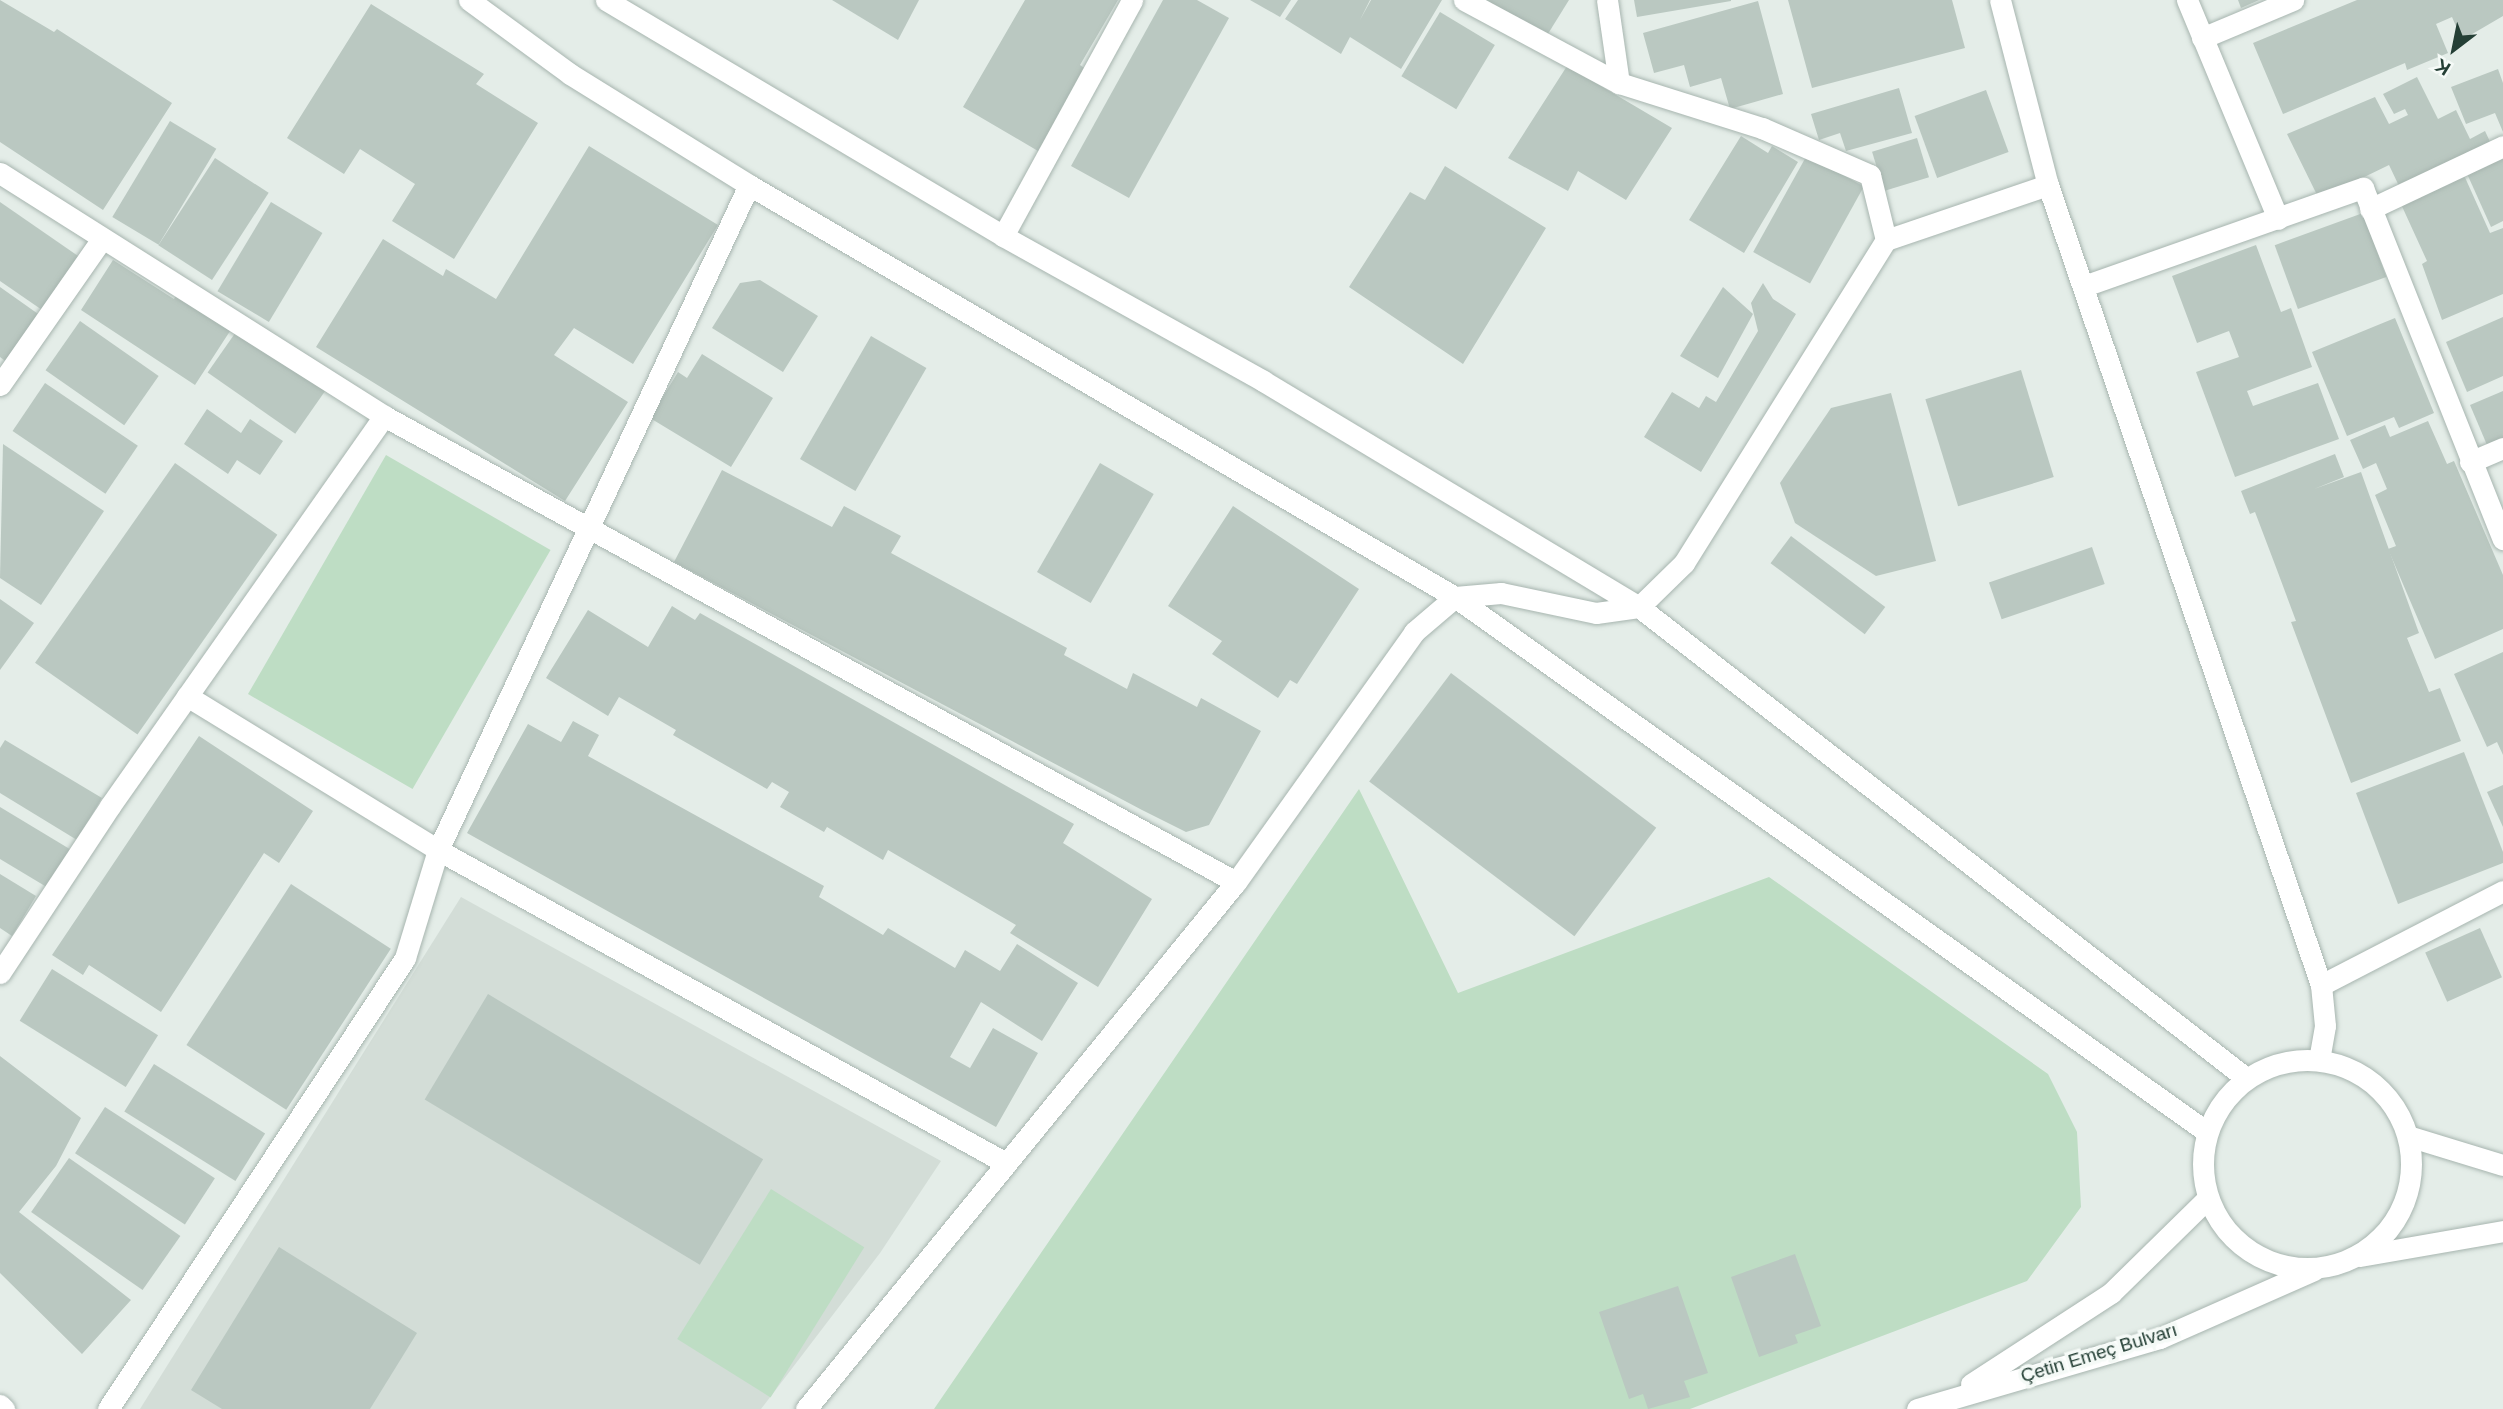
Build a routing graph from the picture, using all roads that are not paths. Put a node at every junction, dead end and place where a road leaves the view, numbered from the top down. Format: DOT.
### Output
graph roads {
  1 [pos="469,0"];
  2 [pos="606,0"];
  3 [pos="1132,0"];
  4 [pos="1464,0"];
  5 [pos="1607,0"];
  6 [pos="2000,0"];
  7 [pos="2187,0"];
  8 [pos="2293,0"];
  9 [pos="2202,38"];
  10 [pos="1619,83"];
  11 [pos="2503,146"];
  12 [pos="0,173"];
  13 [pos="749,185"];
  14 [pos="2048,185"];
  15 [pos="2370,209"];
  16 [pos="2278,219"];
  17 [pos="1003,236"];
  18 [pos="102,239"];
  19 [pos="1885,240"];
  20 [pos="2084,286"];
  21 [pos="0,385"];
  22 [pos="384,416"];
  23 [pos="2503,448"];
  24 [pos="2470,462"];
  25 [pos="589,532"];
  26 [pos="2503,539"];
  27 [pos="1455,597"];
  28 [pos="1639,607"];
  29 [pos="187,696"];
  30 [pos="438,850"];
  31 [pos="1236,882"];
  32 [pos="2503,891"];
  33 [pos="0,973"];
  34 [pos="2321,985"];
  35 [pos="2319,1059"];
  36 [pos="2246,1079"];
  37 [pos="2207,1132"];
  38 [pos="2408,1136"];
  39 [pos="1006,1163"];
  40 [pos="2503,1165"];
  41 [pos="2208,1198"];
  42 [pos="2503,1231"];
  43 [pos="2354,1257"];
  44 [pos="2320,1267"];
  45 [pos="1952,1396"];
  46 [pos="0,1405"];
  47 [pos="4,1409"];
  48 [pos="108,1409"];
  49 [pos="806,1409"];
  50 [pos="1917,1409"];
  1 -- 13 [label="street"];
  2 -- 17 [label="street"];
  3 -- 17 [label="street"];
  4 -- 10 [label="street"];
  5 -- 10 [label="street"];
  6 -- 14 [label="street"];
  7 -- 9 [label="street"];
  8 -- 9 [label="street"];
  9 -- 16 [label="street"];
  10 -- 19 [label="street"];
  11 -- 15 [label="street"];
  12 -- 18 [label="street"];
  13 -- 25 [label="street"];
  13 -- 27 [label="street"];
  14 -- 19 [label="street"];
  14 -- 20 [label="street"];
  15 -- 16 [label="street"];
  15 -- 24 [label="street"];
  16 -- 20 [label="street"];
  17 -- 28 [label="street"];
  18 -- 21 [label="street"];
  18 -- 22 [label="street"];
  19 -- 28 [label="street"];
  20 -- 34 [label="street"];
  22 -- 25 [label="street"];
  22 -- 29 [label="street"];
  23 -- 24 [label="street"];
  24 -- 26 [label="street"];
  25 -- 30 [label="street"];
  25 -- 31 [label="street"];
  27 -- 28 [label="street"];
  27 -- 31 [label="street"];
  27 -- 37 [label="street"];
  28 -- 36 [label="street"];
  29 -- 30 [label="street"];
  29 -- 33 [label="street"];
  30 -- 39 [label="street"];
  30 -- 48 [label="street"];
  31 -- 39 [label="street"];
  32 -- 34 [label="street"];
  34 -- 35 [label="street"];
  35 -- 36 [label="street"];
  35 -- 38 [label="street"];
  36 -- 37 [label="street"];
  37 -- 41 [label="street"];
  38 -- 40 [label="street"];
  38 -- 43 [label="street"];
  39 -- 49 [label="street"];
  41 -- 44 [label="street"];
  41 -- 45 [label="street, Çetin Emeç Bulvarı"];
  42 -- 43 [label="street"];
  43 -- 44 [label="street"];
  44 -- 45 [label="street, Çetin Emeç Bulvarı"];
  45 -- 50 [label="street, Çetin Emeç Bulvarı"];
  46 -- 47 [label="street"];
}
